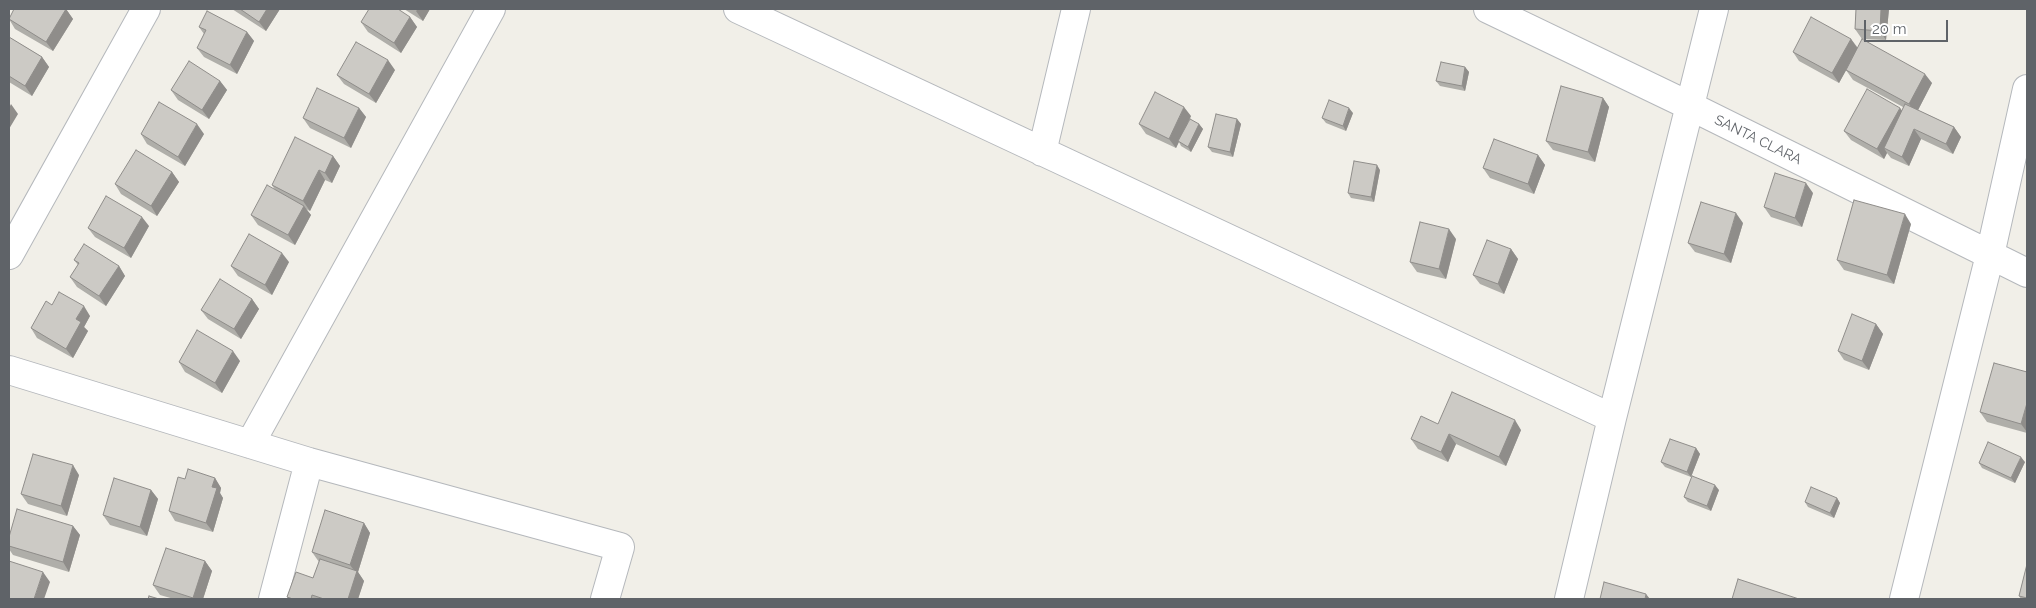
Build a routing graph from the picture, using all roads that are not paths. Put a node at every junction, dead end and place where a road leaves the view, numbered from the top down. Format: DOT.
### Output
graph roads {
  1 [pos="146,9"];
  2 [pos="491,9"];
  3 [pos="738,9"];
  4 [pos="1076,9"];
  5 [pos="1488,9"];
  6 [pos="1714,9"];
  7 [pos="2027,89"];
  8 [pos="1690,106"];
  9 [pos="1042,152"];
  10 [pos="1990,254"];
  11 [pos="9,256"];
  12 [pos="2027,273"];
  13 [pos="9,370"];
  14 [pos="1612,418"];
  15 [pos="250,444"];
  16 [pos="309,462"];
  17 [pos="273,599"];
  18 [pos="605,599"];
  19 [pos="1569,599"];
  20 [pos="1904,599"];
  1 -- 11 [label="street"];
  2 -- 15 [label="street"];
  3 -- 9 [label="street"];
  4 -- 9 [label="street"];
  5 -- 8 [label="street, SANTA CLARA"];
  6 -- 8 [label="street"];
  7 -- 10 [label="street"];
  8 -- 10 [label="street, SANTA CLARA"];
  8 -- 14 [label="street"];
  9 -- 14 [label="street"];
  10 -- 12 [label="street, SANTA CLARA"];
  10 -- 20 [label="street"];
  13 -- 15 [label="street"];
  14 -- 19 [label="street"];
  15 -- 16 [label="street"];
  16 -- 17 [label="street"];
  16 -- 18 [label="street"];
}
